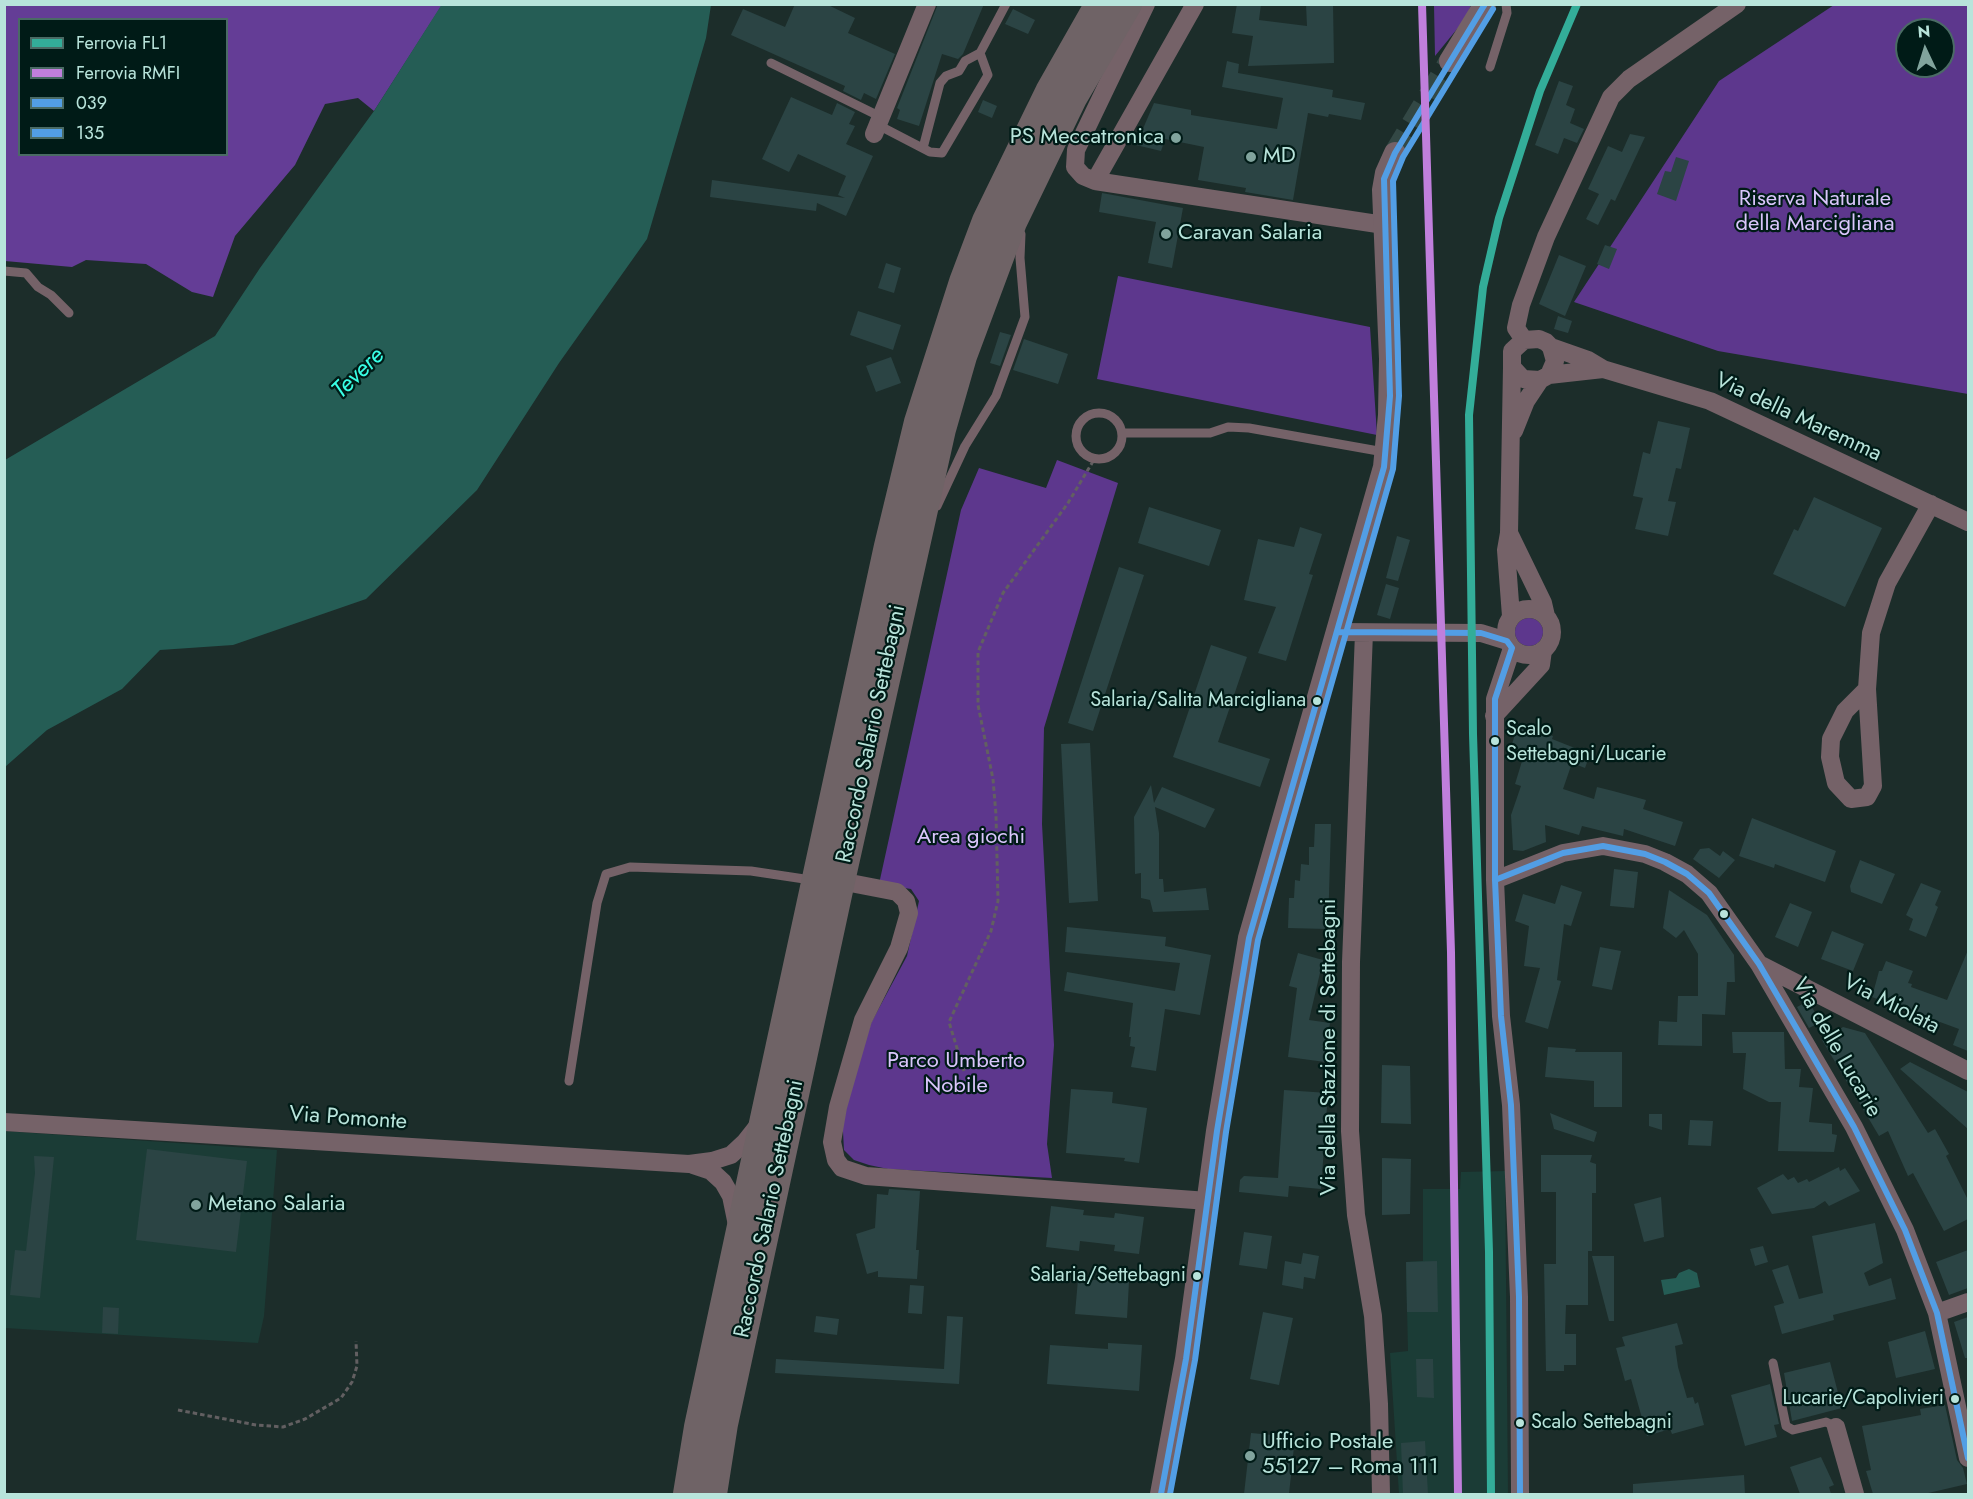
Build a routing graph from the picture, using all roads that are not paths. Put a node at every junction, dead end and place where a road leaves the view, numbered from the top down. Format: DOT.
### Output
graph roads {
  1 [pos="927,4"];
  2 [pos="1006,4"];
  3 [pos="1100,4"];
  4 [pos="1127,4"];
  5 [pos="1146,4"];
  6 [pos="1195,4"];
  7 [pos="1485,4"];
  8 [pos="1506,4"];
  9 [pos="1737,4"];
  10 [pos="980,53"];
  11 [pos="1450,61"];
  12 [pos="771,63"];
  13 [pos="1490,67"];
  14 [pos="878,126"];
  15 [pos="922,148"];
  16 [pos="1395,153"];
  17 [pos="1036,171"];
  18 [pos="1095,181"];
  19 [pos="1031,207"];
  20 [pos="1025,221"];
  21 [pos="1384,225"];
  22 [pos="4,271"];
  23 [pos="69,313"];
  24 [pos="1524,340"];
  25 [pos="1551,347"];
  26 [pos="1512,367"];
  27 [pos="1603,369"];
  28 [pos="1544,377"];
  29 [pos="1122,433"];
  30 [pos="1512,438"];
  31 [pos="1386,452"];
  32 [pos="1931,504"];
  33 [pos="1968,522"];
  34 [pos="1509,533"];
  35 [pos="910,556"];
  36 [pos="1546,616"];
  37 [pos="1509,619"];
  38 [pos="1338,632"];
  39 [pos="1364,633"];
  40 [pos="1481,633"];
  41 [pos="1510,645"];
  42 [pos="1543,650"];
  43 [pos="1867,689"];
  44 [pos="1494,716"];
  45 [pos="1495,880"];
  46 [pos="828,881"];
  47 [pos="1759,964"];
  48 [pos="1968,1071"];
  49 [pos="569,1081"];
  50 [pos="766,1114"];
  51 [pos="4,1122"];
  52 [pos="689,1164"];
  53 [pos="1208,1201"];
  54 [pos="740,1239"];
  55 [pos="1968,1302"];
  56 [pos="1937,1313"];
  57 [pos="1773,1363"];
  58 [pos="1836,1427"];
  59 [pos="1968,1458"];
  60 [pos="688,1494"];
  61 [pos="711,1494"];
  62 [pos="1161,1494"];
  63 [pos="1381,1494"];
  64 [pos="1520,1494"];
  65 [pos="1855,1494"];
  1 -- 14 [label="street"];
  2 -- 10 [label="lane"];
  3 -- 46 [label="main road, Raccordo Salario Settebagni"];
  4 -- 17 [label="main road, Raccordo Salario Settebagni"];
  5 -- 18 [label="street"];
  6 -- 18 [label="street"];
  7 -- 11 [label="street"];
  8 -- 13 [label="lane"];
  9 -- 24 [label="street"];
  10 -- 15 [label="lane"];
  10 -- 15 [label="lane"];
  12 -- 14 [label="lane"];
  14 -- 15 [label="lane"];
  16 -- 21 [label="street"];
  17 -- 19 [label="lane"];
  17 -- 35 [label="main road, Raccordo Salario Settebagni"];
  18 -- 21 [label="street"];
  20 -- 35 [label="lane"];
  21 -- 31 [label="street"];
  22 -- 23 [label="lane"];
  24 -- 25 [label="street"];
  24 -- 26 [label="street"];
  25 -- 27 [label="street, Via della Maremma"];
  25 -- 28 [label="street"];
  26 -- 28 [label="street"];
  26 -- 30 [label="street"];
  27 -- 28 [label="street, Via della Maremma"];
  27 -- 32 [label="street, Via della Maremma"];
  28 -- 30 [label="street"];
  29 -- 29 [label="lane"];
  29 -- 31 [label="lane"];
  30 -- 34 [label="street"];
  31 -- 38 [label="street"];
  32 -- 33 [label="street, Via della Maremma"];
  32 -- 43 [label="street"];
  34 -- 36 [label="street"];
  34 -- 37 [label="street"];
  35 -- 46 [label="main road, Raccordo Salario Settebagni"];
  36 -- 37 [label="street"];
  36 -- 42 [label="street"];
  37 -- 40 [label="street"];
  37 -- 41 [label="street"];
  38 -- 39 [label="street"];
  38 -- 53 [label="street"];
  39 -- 40 [label="street"];
  39 -- 63 [label="street, Via della Stazione di Settebagni"];
  40 -- 41 [label="street"];
  41 -- 42 [label="street"];
  41 -- 44 [label="street"];
  42 -- 44 [label="street"];
  43 -- 43 [label="street"];
  44 -- 45 [label="street"];
  45 -- 47 [label="street, Via delle Lucarie"];
  45 -- 64 [label="street"];
  46 -- 49 [label="lane"];
  46 -- 50 [label="main road, Raccordo Salario Settebagni"];
  46 -- 53 [label="street"];
  46 -- 61 [label="main road, Raccordo Salario Settebagni"];
  47 -- 48 [label="street, Via Miolata"];
  47 -- 56 [label="street, Via delle Lucarie"];
  50 -- 52 [label="street, Via Pomonte"];
  50 -- 54 [label="main road, Raccordo Salario Settebagni"];
  51 -- 52 [label="street, Via Pomonte"];
  52 -- 54 [label="street, Via Pomonte"];
  53 -- 62 [label="street"];
  54 -- 60 [label="main road, Raccordo Salario Settebagni"];
  55 -- 56 [label="street"];
  56 -- 59 [label="street, Via delle Lucarie"];
  57 -- 58 [label="lane"];
  58 -- 65 [label="street"];
}
